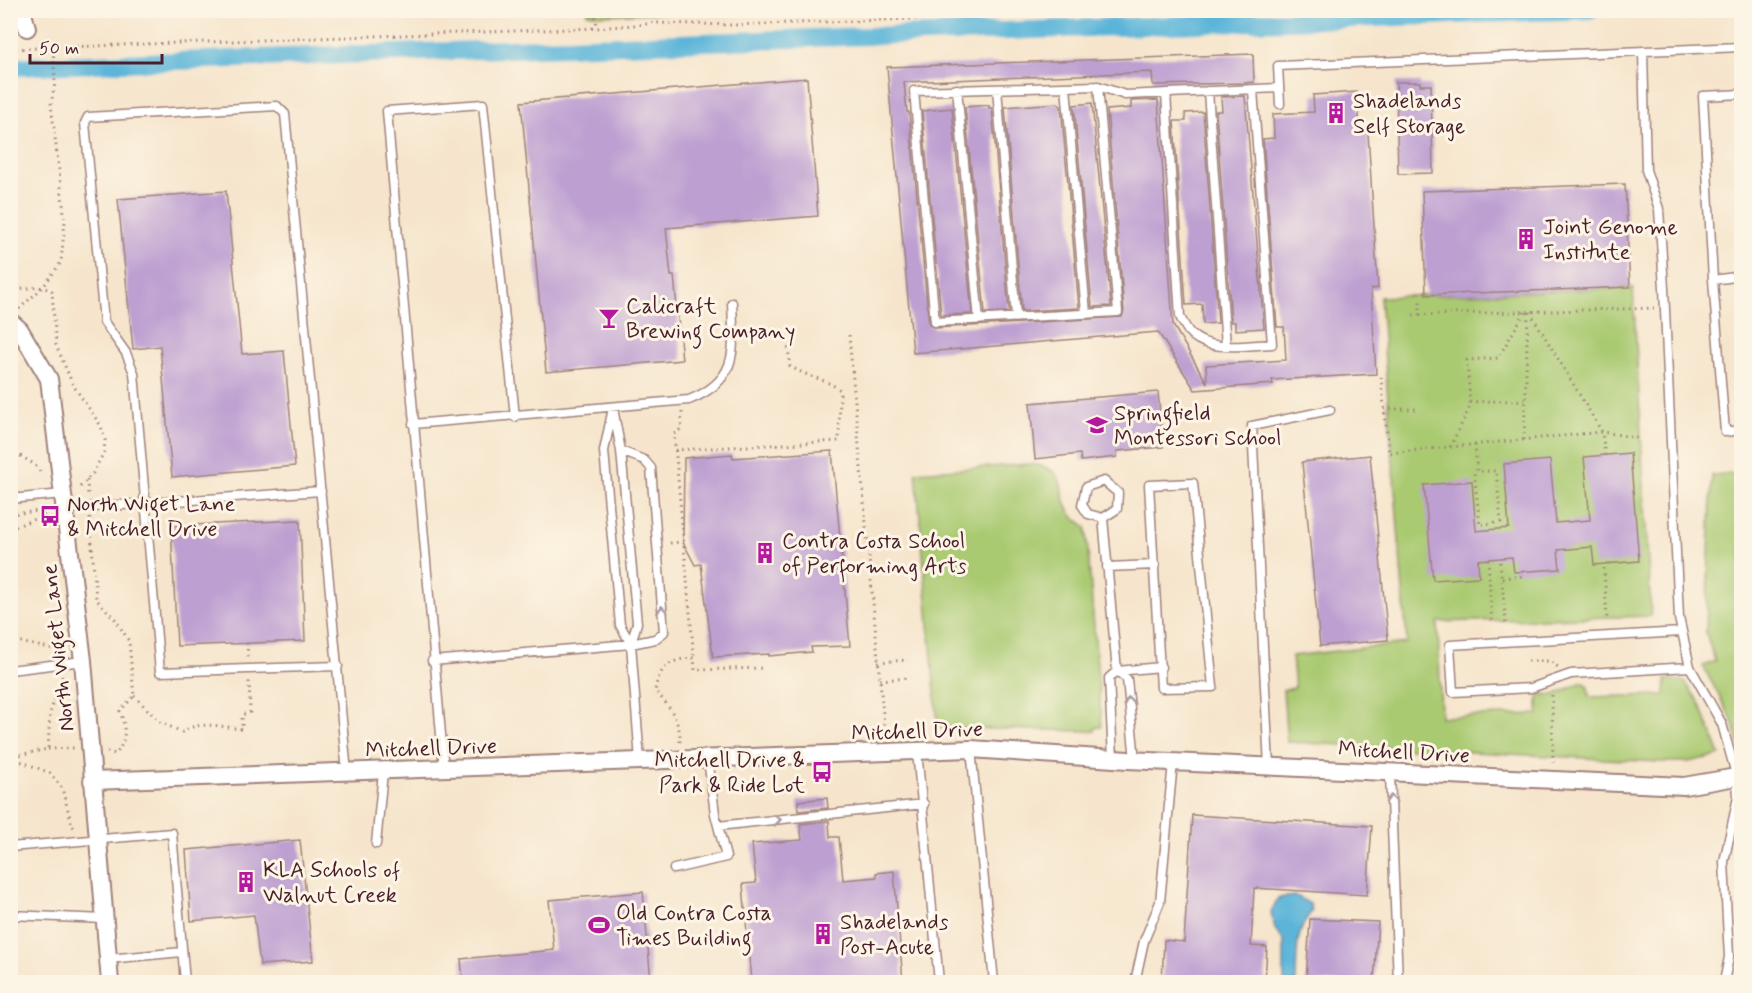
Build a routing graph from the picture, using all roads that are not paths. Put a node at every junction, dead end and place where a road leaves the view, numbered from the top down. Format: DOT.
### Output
graph roads {
  1 [pos="22,10"];
  2 [pos="27,28"];
  3 [pos="1742,47"];
  4 [pos="1643,51"];
  5 [pos="1098,86"];
  6 [pos="1066,87"];
  7 [pos="1279,88"];
  8 [pos="997,89"];
  9 [pos="957,90"];
  10 [pos="1253,90"];
  11 [pos="1208,91"];
  12 [pos="1166,93"];
  13 [pos="1742,94"];
  14 [pos="1280,104"];
  15 [pos="1742,276"];
  16 [pos="1713,280"];
  17 [pos="732,303"];
  18 [pos="1086,313"];
  19 [pos="13,316"];
  20 [pos="1016,317"];
  21 [pos="979,320"];
  22 [pos="1226,346"];
  23 [pos="613,408"];
  24 [pos="1330,410"];
  25 [pos="515,417"];
  26 [pos="413,424"];
  27 [pos="1742,430"];
  28 [pos="621,451"];
  29 [pos="321,491"];
  30 [pos="10,499"];
  31 [pos="61,504"];
  32 [pos="146,505"];
  33 [pos="1103,518"];
  34 [pos="1155,564"];
  35 [pos="1107,567"];
  36 [pos="1682,632"];
  37 [pos="631,644"];
  38 [pos="83,660"];
  39 [pos="432,661"];
  40 [pos="338,666"];
  41 [pos="1161,667"];
  42 [pos="1690,668"];
  43 [pos="10,670"];
  44 [pos="1118,671"];
  45 [pos="971,749"];
  46 [pos="917,751"];
  47 [pos="1113,758"];
  48 [pos="708,759"];
  49 [pos="1135,760"];
  50 [pos="640,761"];
  51 [pos="1173,762"];
  52 [pos="1269,767"];
  53 [pos="444,770"];
  54 [pos="383,772"];
  55 [pos="347,773"];
  56 [pos="1390,773"];
  57 [pos="1739,777"];
  58 [pos="92,781"];
  59 [pos="924,804"];
  60 [pos="718,826"];
  61 [pos="91,839"];
  62 [pos="375,844"];
  63 [pos="10,847"];
  64 [pos="674,869"];
  65 [pos="10,915"];
  66 [pos="105,919"];
  67 [pos="182,952"];
  68 [pos="108,958"];
  69 [pos="110,982"];
  70 [pos="185,982"];
  71 [pos="939,982"];
  72 [pos="994,982"];
  73 [pos="1136,982"];
  74 [pos="1398,982"];
  75 [pos="1724,982"];
  1 -- 2 [label="street"];
  3 -- 4 [label="lane"];
  4 -- 7 [label="lane"];
  4 -- 36 [label="lane"];
  5 -- 6 [label="lane"];
  5 -- 12 [label="lane"];
  5 -- 18 [label="lane"];
  6 -- 8 [label="lane"];
  6 -- 18 [label="lane"];
  7 -- 10 [label="lane"];
  7 -- 14 [label="lane"];
  8 -- 9 [label="lane"];
  8 -- 20 [label="lane"];
  9 -- 21 [label="lane"];
  9 -- 21 [label="lane"];
  10 -- 11 [label="lane"];
  10 -- 22 [label="lane"];
  11 -- 12 [label="lane"];
  11 -- 22 [label="lane"];
  12 -- 22 [label="lane"];
  13 -- 16 [label="lane"];
  15 -- 16 [label="lane"];
  16 -- 27 [label="lane"];
  17 -- 23 [label="lane"];
  18 -- 20 [label="lane"];
  19 -- 31 [label="street, North Wiget Lane"];
  20 -- 21 [label="lane"];
  23 -- 25 [label="lane"];
  23 -- 28 [label="lane"];
  23 -- 37 [label="lane"];
  24 -- 52 [label="lane"];
  25 -- 26 [label="lane"];
  25 -- 26 [label="lane"];
  26 -- 39 [label="lane"];
  28 -- 37 [label="lane"];
  37 -- 28 [label="lane, one-way"];
  29 -- 32 [label="lane"];
  29 -- 32 [label="lane"];
  29 -- 40 [label="lane"];
  30 -- 31 [label="lane"];
  31 -- 32 [label="lane"];
  31 -- 38 [label="street, North Wiget Lane"];
  32 -- 40 [label="lane"];
  33 -- 33 [label="lane"];
  33 -- 35 [label="lane"];
  34 -- 35 [label="lane"];
  34 -- 41 [label="lane"];
  34 -- 41 [label="lane"];
  35 -- 44 [label="lane"];
  36 -- 42 [label="lane"];
  36 -- 42 [label="lane"];
  37 -- 39 [label="lane"];
  37 -- 50 [label="lane"];
  38 -- 43 [label="lane"];
  38 -- 58 [label="street, North Wiget Lane"];
  39 -- 53 [label="lane"];
  40 -- 55 [label="lane"];
  41 -- 44 [label="lane"];
  42 -- 57 [label="lane"];
  44 -- 47 [label="lane"];
  49 -- 44 [label="lane, one-way"];
  45 -- 46 [label="street, Mitchell Drive"];
  45 -- 47 [label="street, Mitchell Drive"];
  45 -- 72 [label="lane"];
  46 -- 48 [label="street, Mitchell Drive"];
  46 -- 59 [label="lane"];
  47 -- 49 [label="street, Mitchell Drive"];
  48 -- 50 [label="street, Mitchell Drive"];
  48 -- 60 [label="lane"];
  49 -- 51 [label="street, Mitchell Drive"];
  50 -- 53 [label="street, Mitchell Drive"];
  51 -- 52 [label="street, Mitchell Drive"];
  51 -- 73 [label="lane"];
  52 -- 56 [label="street, Mitchell Drive"];
  53 -- 54 [label="street, Mitchell Drive"];
  54 -- 55 [label="street, Mitchell Drive"];
  54 -- 62 [label="lane"];
  55 -- 58 [label="street, Mitchell Drive"];
  56 -- 57 [label="street, Mitchell Drive"];
  74 -- 56 [label="lane, one-way"];
  57 -- 75 [label="lane"];
  58 -- 61 [label="street, North Wiget Lane"];
  60 -- 59 [label="lane, one-way"];
  59 -- 71 [label="lane"];
  60 -- 64 [label="lane"];
  61 -- 63 [label="lane"];
  61 -- 66 [label="street, North Wiget Lane"];
  61 -- 67 [label="lane"];
  65 -- 66 [label="lane"];
  66 -- 68 [label="street, North Wiget Lane"];
  67 -- 68 [label="lane"];
  67 -- 70 [label="lane"];
  68 -- 69 [label="street, North Wiget Lane"];
}
